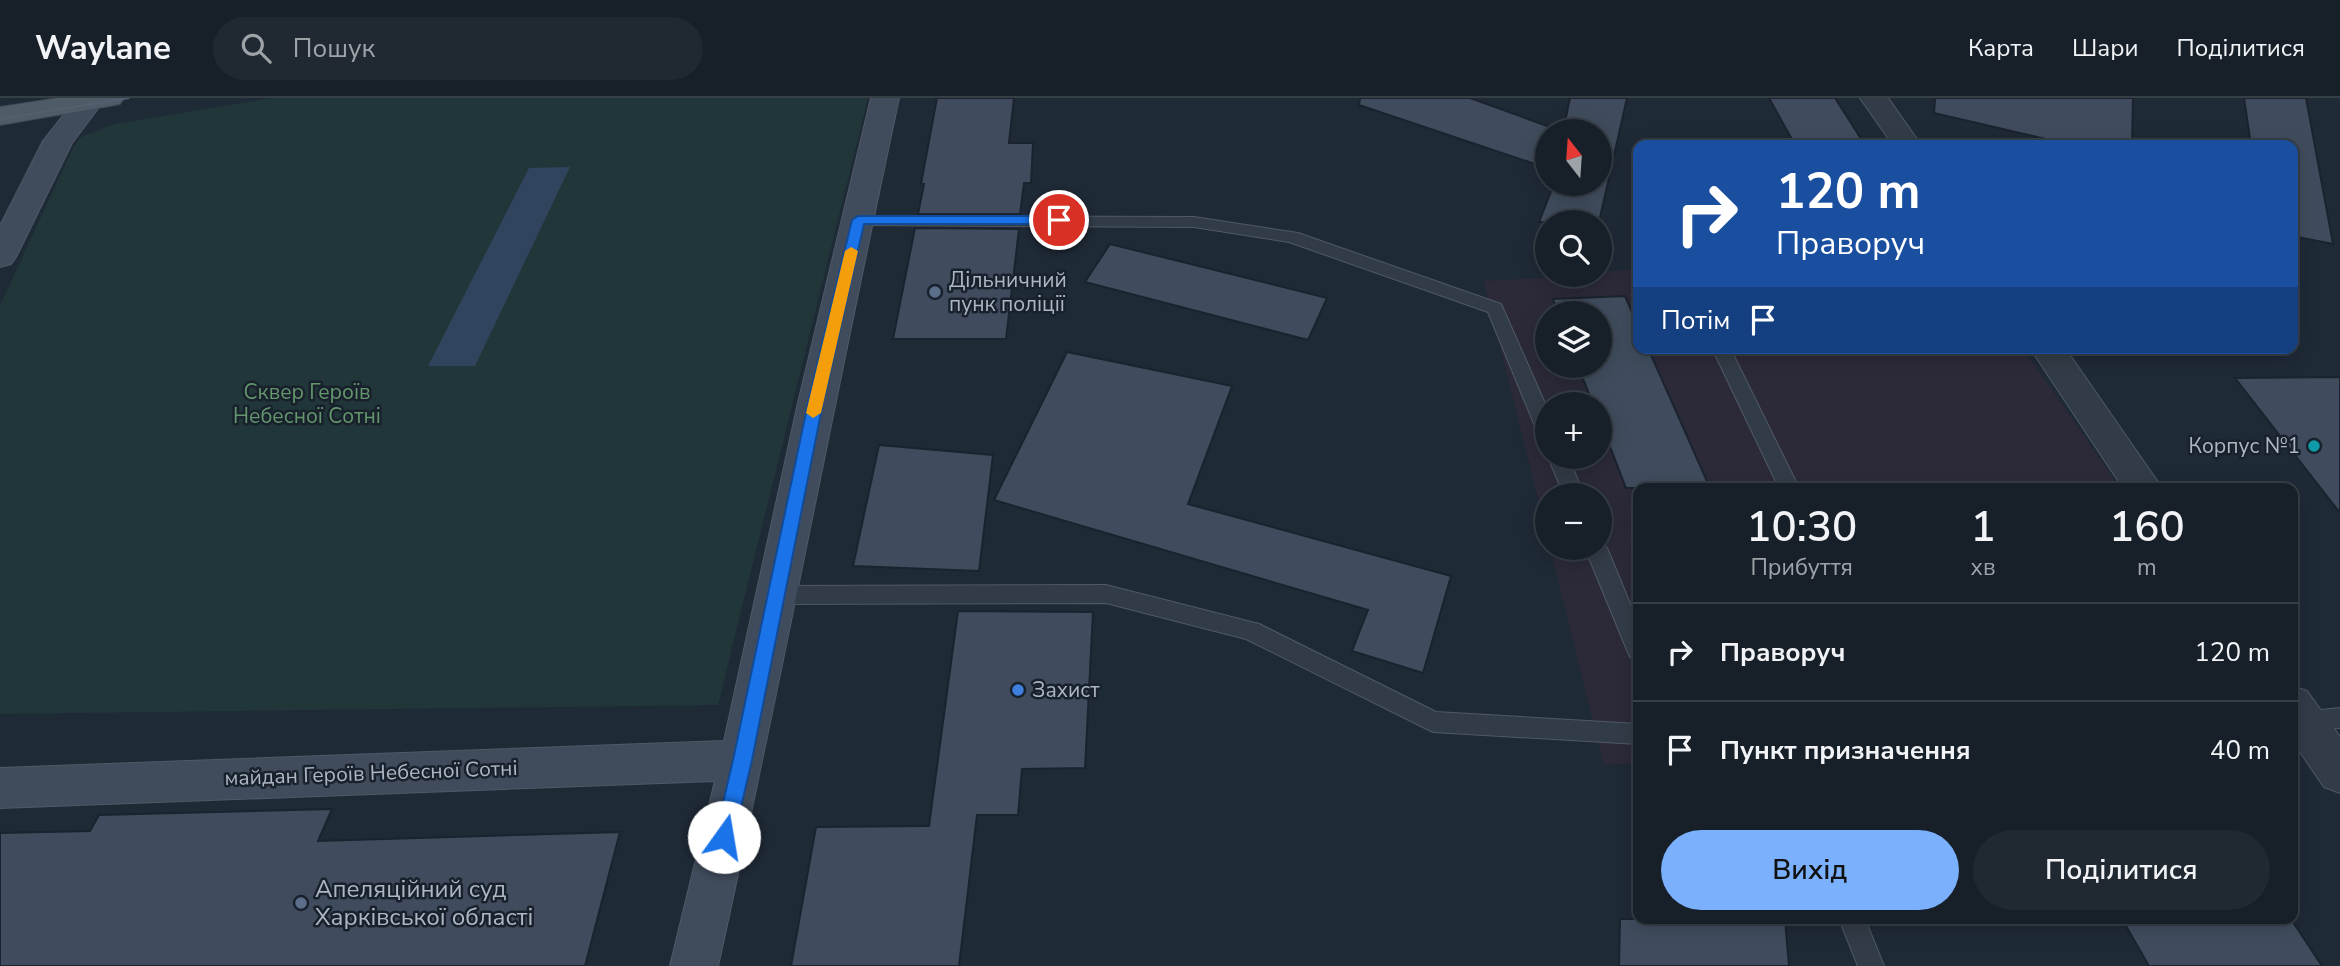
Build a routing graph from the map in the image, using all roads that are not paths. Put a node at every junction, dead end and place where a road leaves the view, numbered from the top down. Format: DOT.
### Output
graph roads {
  1 [pos="885,98"];
  2 [pos="1874,98"];
  3 [pos="97,99"];
  4 [pos="0,116"];
  5 [pos="1903,140"];
  6 [pos="858,220"];
  7 [pos="0,257"];
  8 [pos="1724,354"];
  9 [pos="2051,354"];
  10 [pos="1535,403"];
  11 [pos="1787,483"];
  12 [pos="2140,483"];
  13 [pos="1600,560"];
  14 [pos="776,594"];
  15 [pos="1633,638"];
  16 [pos="2307,716"];
  17 [pos="1633,734"];
  18 [pos="743,760"];
  19 [pos="2340,773"];
  20 [pos="0,788"];
  21 [pos="1854,924"];
  22 [pos="694,966"];
  23 [pos="1871,966"];
  1 -- 6 [label="main road"];
  2 -- 5 [label="street"];
  3 -- 4 [label="main road"];
  3 -- 7 [label="main road"];
  6 -- 10 [label="lane"];
  6 -- 14 [label="main road"];
  8 -- 11 [label="lane"];
  9 -- 12 [label="street"];
  13 -- 15 [label="lane"];
  14 -- 17 [label="lane"];
  14 -- 18 [label="main road"];
  16 -- 19 [label="street"];
  18 -- 20 [label="main road, майдан Героїв Небесної Сотні"];
  18 -- 22 [label="main road"];
  21 -- 23 [label="lane"];
}
